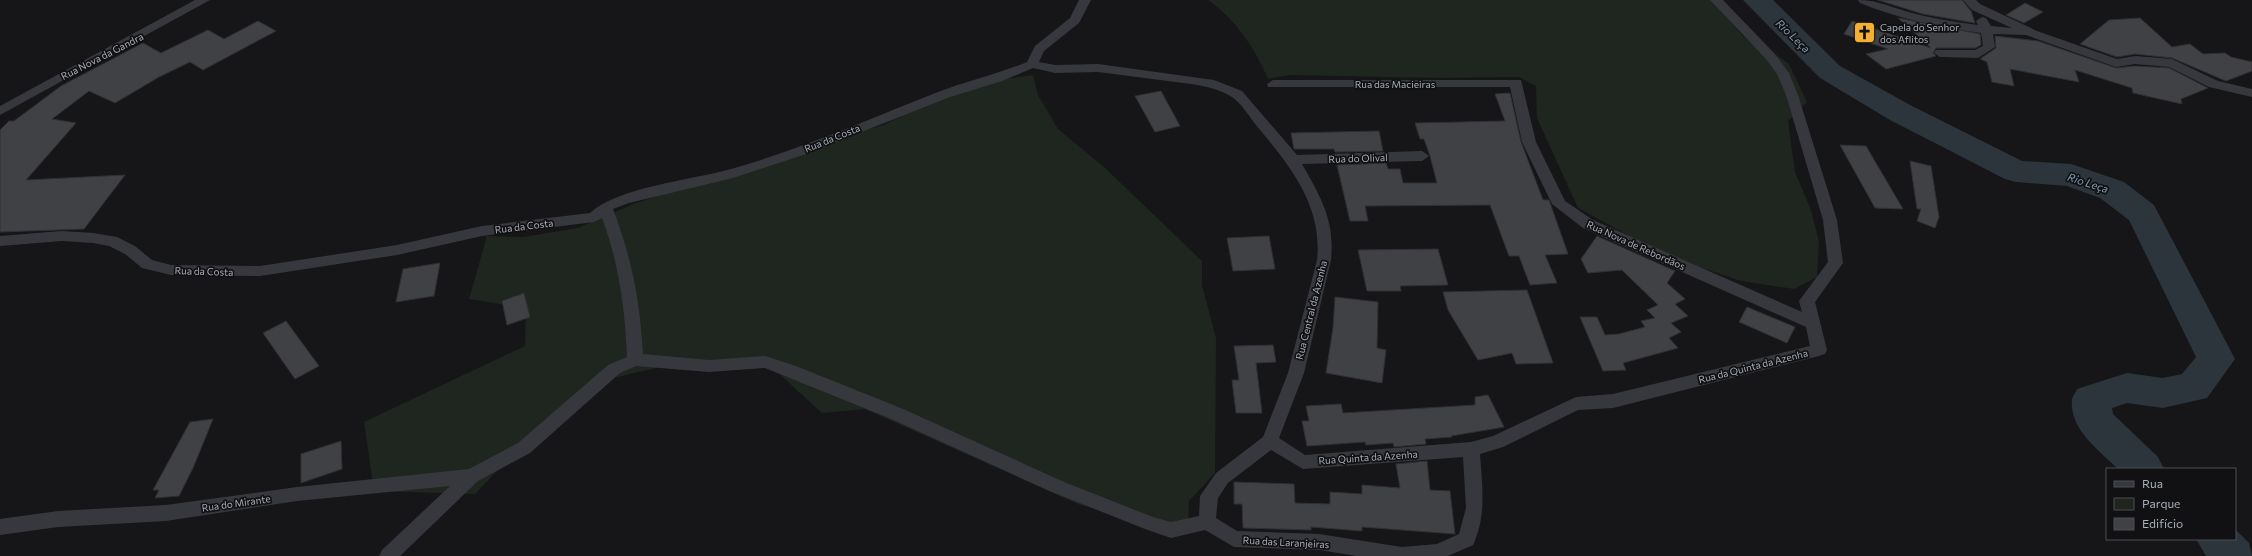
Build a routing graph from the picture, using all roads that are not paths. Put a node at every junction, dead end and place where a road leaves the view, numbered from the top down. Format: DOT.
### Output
graph roads {
  1 [pos="204,0"];
  2 [pos="1085,0"];
  3 [pos="1716,0"];
  4 [pos="1864,0"];
  5 [pos="1972,4"];
  6 [pos="1986,29"];
  7 [pos="2033,34"];
  8 [pos="1940,53"];
  9 [pos="1032,64"];
  10 [pos="1516,83"];
  11 [pos="1274,84"];
  12 [pos="2252,92"];
  13 [pos="0,111"];
  14 [pos="1422,156"];
  15 [pos="1293,160"];
  16 [pos="605,207"];
  17 [pos="0,240"];
  18 [pos="1812,323"];
  19 [pos="635,360"];
  20 [pos="1270,441"];
  21 [pos="1471,449"];
  22 [pos="472,476"];
  23 [pos="1207,522"];
  24 [pos="0,527"];
  25 [pos="1403,555"];
  26 [pos="388,556"];
  1 -- 13 [label="street, Rua Nova da Gandra"];
  2 -- 9 [label="street"];
  3 -- 18 [label="street, Rua da Quinta da Azenha"];
  4 -- 6 [label="street"];
  5 -- 6 [label="street"];
  5 -- 7 [label="street"];
  6 -- 7 [label="street"];
  6 -- 8 [label="street"];
  7 -- 12 [label="street"];
  9 -- 15 [label="street, Rua Central da Azenha"];
  9 -- 16 [label="street, Rua da Costa"];
  10 -- 11 [label="street, Rua das Macieiras"];
  10 -- 18 [label="street, Rua Nova de Rebordãos"];
  14 -- 15 [label="street, Rua do Olival"];
  15 -- 20 [label="street, Rua Central da Azenha"];
  16 -- 17 [label="street, Rua da Costa"];
  16 -- 19 [label="street"];
  18 -- 21 [label="street, Rua da Quinta da Azenha"];
  19 -- 22 [label="street"];
  19 -- 23 [label="street"];
  20 -- 21 [label="street, Rua Quinta da Azenha"];
  20 -- 23 [label="street"];
  21 -- 25 [label="street, Rua das Laranjeiras"];
  22 -- 24 [label="street, Rua do Mirante"];
  22 -- 26 [label="street"];
  23 -- 25 [label="street, Rua das Laranjeiras"];
}
